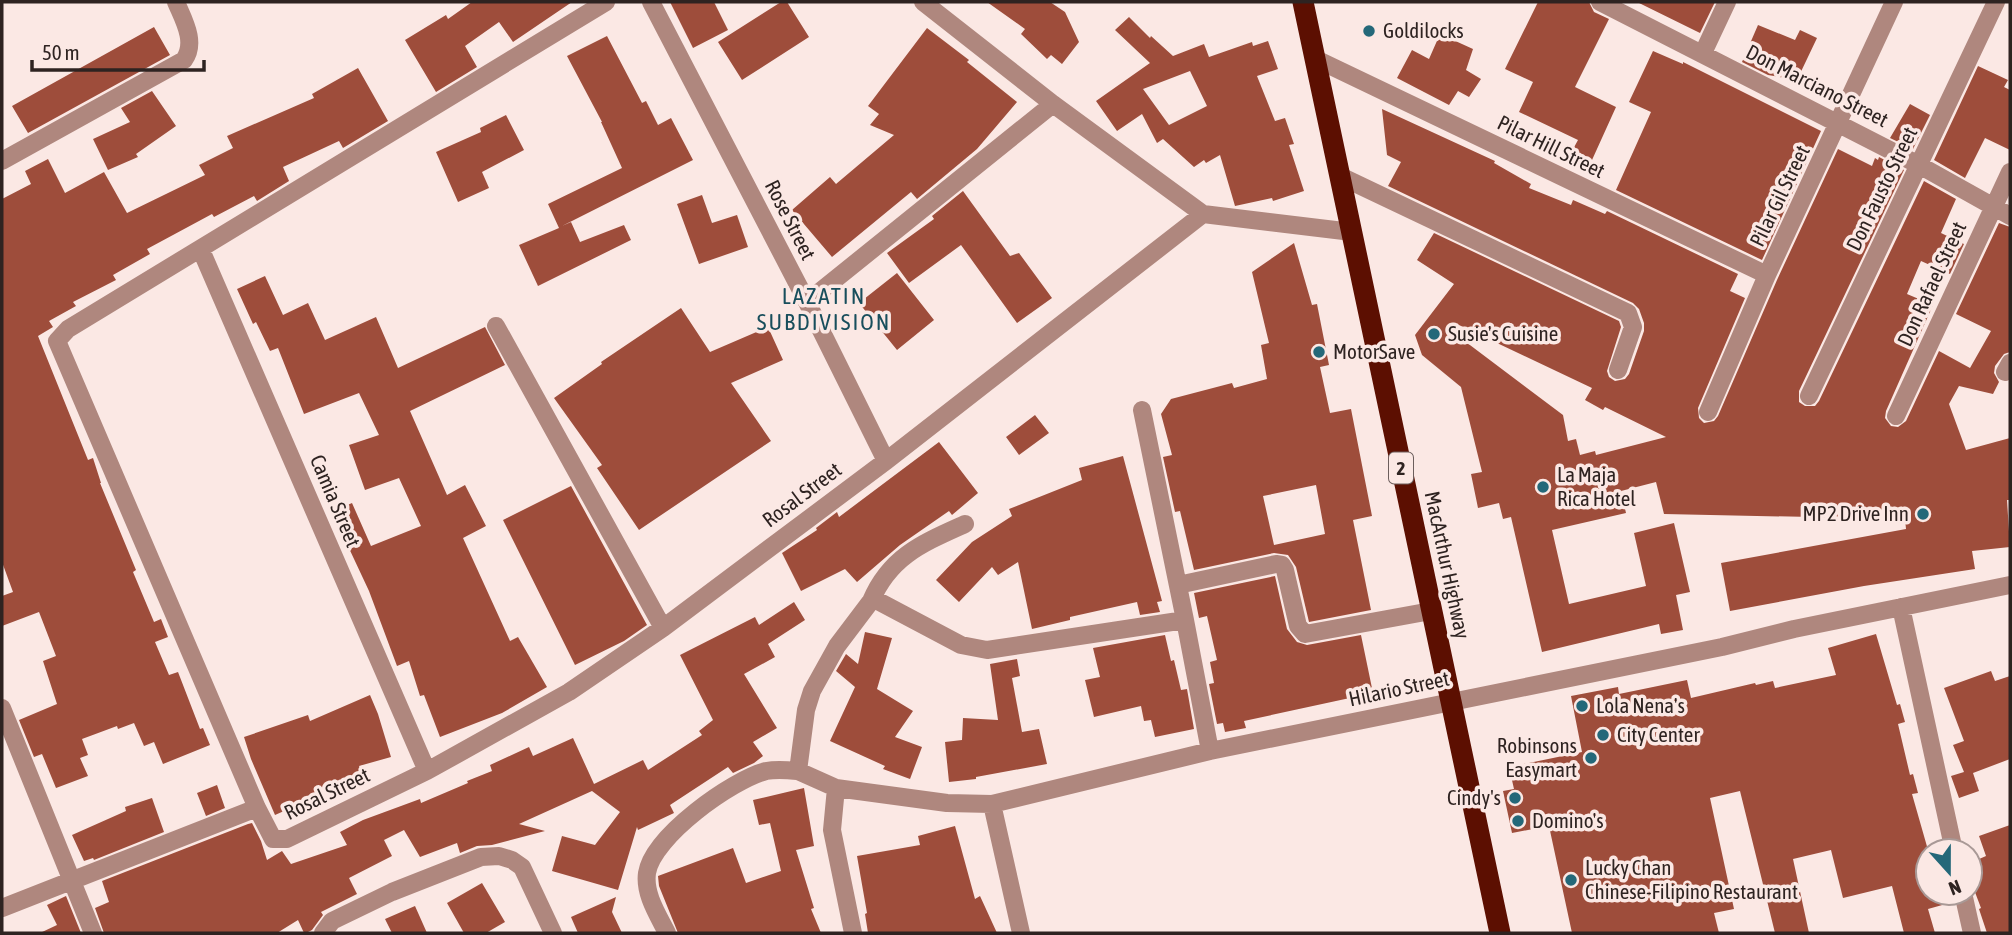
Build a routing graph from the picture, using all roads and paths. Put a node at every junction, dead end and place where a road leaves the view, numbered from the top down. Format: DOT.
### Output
graph roads {
  1 [pos="176,2"];
  2 [pos="606,2"];
  3 [pos="651,2"];
  4 [pos="923,2"];
  5 [pos="1303,2"];
  6 [pos="1600,2"];
  7 [pos="1727,2"];
  8 [pos="1895,2"];
  9 [pos="1996,2"];
  10 [pos="1703,53"];
  11 [pos="1316,59"];
  12 [pos="1053,104"];
  13 [pos="1839,124"];
  14 [pos="4,153"];
  15 [pos="1919,165"];
  16 [pos="2010,172"];
  17 [pos="1339,176"];
  18 [pos="1993,208"];
  19 [pos="1203,215"];
  20 [pos="2010,216"];
  21 [pos="1352,232"];
  22 [pos="201,250"];
  23 [pos="1767,275"];
  24 [pos="807,302"];
  25 [pos="496,326"];
  26 [pos="1618,370"];
  27 [pos="1808,396"];
  28 [pos="1142,410"];
  29 [pos="1708,412"];
  30 [pos="1896,416"];
  31 [pos="886,461"];
  32 [pos="965,524"];
  33 [pos="1178,585"];
  34 [pos="2010,585"];
  35 [pos="871,601"];
  36 [pos="1901,607"];
  37 [pos="1432,611"];
  38 [pos="1185,620"];
  39 [pos="663,628"];
  40 [pos="1451,701"];
  41 [pos="2,708"];
  42 [pos="1210,751"];
  43 [pos="427,771"];
  44 [pos="798,771"];
  45 [pos="836,788"];
  46 [pos="992,804"];
  47 [pos="257,808"];
  48 [pos="1951,837"];
  49 [pos="73,881"];
  50 [pos="1966,907"];
  51 [pos="2,908"];
  52 [pos="93,933"];
  53 [pos="323,933"];
  54 [pos="553,933"];
  55 [pos="667,933"];
  56 [pos="853,933"];
  57 [pos="1021,933"];
  58 [pos="1500,933"];
  59 [pos="1972,933"];
  1 -- 14 [label="street"];
  2 -- 22 [label="street"];
  3 -- 24 [label="street, Rose Street"];
  4 -- 12 [label="street"];
  5 -- 11 [label="highway, MacArthur Highway / 2"];
  6 -- 10 [label="street, Don Marciano Street"];
  7 -- 10 [label="street"];
  8 -- 13 [label="street, Pilar Gil Street"];
  9 -- 15 [label="street, Don Fausto Street"];
  10 -- 13 [label="street, Don Marciano Street"];
  11 -- 17 [label="highway, MacArthur Highway / 2"];
  11 -- 23 [label="street, Pilar Hill Street"];
  12 -- 19 [label="street"];
  12 -- 24 [label="street"];
  13 -- 15 [label="street, Don Marciano Street"];
  13 -- 23 [label="street, Pilar Gil Street"];
  15 -- 18 [label="street, Don Marciano Street"];
  15 -- 27 [label="street, Don Fausto Street"];
  16 -- 18 [label="street, Don Rafael Street"];
  17 -- 21 [label="highway, MacArthur Highway / 2"];
  17 -- 26 [label="street"];
  18 -- 20 [label="street, Don Marciano Street"];
  18 -- 30 [label="street, Don Rafael Street"];
  19 -- 21 [label="street"];
  19 -- 31 [label="street, Rosal Street"];
  21 -- 37 [label="highway, MacArthur Highway / 2"];
  22 -- 43 [label="street, Camia Street"];
  22 -- 47 [label="street"];
  23 -- 29 [label="street, Pilar Gil Street"];
  24 -- 31 [label="street, Rose Street"];
  25 -- 39 [label="street"];
  28 -- 33 [label="street"];
  31 -- 39 [label="street, Rosal Street"];
  32 -- 35 [label="street"];
  33 -- 37 [label="street"];
  33 -- 38 [label="street"];
  34 -- 36 [label="street, Hilario Street"];
  35 -- 38 [label="street"];
  35 -- 44 [label="street"];
  36 -- 40 [label="street, Hilario Street"];
  36 -- 48 [label="street"];
  37 -- 40 [label="highway, MacArthur Highway / 2"];
  38 -- 42 [label="street"];
  39 -- 43 [label="street, Rosal Street"];
  40 -- 42 [label="street, Hilario Street"];
  40 -- 58 [label="highway, MacArthur Highway / 2"];
  41 -- 49 [label="street"];
  42 -- 46 [label="street, Hilario Street"];
  43 -- 47 [label="street, Rosal Street"];
  44 -- 45 [label="street, Hilario Street"];
  44 -- 55 [label="street"];
  45 -- 46 [label="street, Hilario Street"];
  45 -- 56 [label="street"];
  46 -- 57 [label="street"];
  47 -- 49 [label="street"];
  49 -- 51 [label="street"];
  49 -- 52 [label="street"];
  50 -- 59 [label="street"];
  53 -- 54 [label="street"];
}
